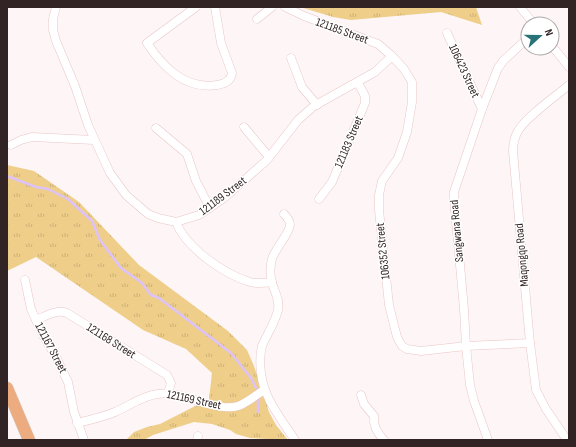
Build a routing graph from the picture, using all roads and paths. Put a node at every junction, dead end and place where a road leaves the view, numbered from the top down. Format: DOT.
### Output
graph roads {
  1 [pos="56,7"];
  2 [pos="196,7"];
  3 [pos="216,7"];
  4 [pos="272,7"];
  5 [pos="285,7"];
  6 [pos="520,7"];
  7 [pos="527,16"];
  8 [pos="257,19"];
  9 [pos="447,34"];
  10 [pos="378,44"];
  11 [pos="520,45"];
  12 [pos="392,56"];
  13 [pos="560,56"];
  14 [pos="291,58"];
  15 [pos="569,67"];
  16 [pos="358,83"];
  17 [pos="569,85"];
  18 [pos="317,105"];
  19 [pos="482,109"];
  20 [pos="244,127"];
  21 [pos="156,128"];
  22 [pos="94,140"];
  23 [pos="12,145"];
  24 [pos="269,157"];
  25 [pos="319,199"];
  26 [pos="210,208"];
  27 [pos="284,214"];
  28 [pos="176,222"];
  29 [pos="25,280"];
  30 [pos="272,282"];
  31 [pos="36,320"];
  32 [pos="530,343"];
  33 [pos="466,346"];
  34 [pos="7,388"];
  35 [pos="264,390"];
  36 [pos="168,393"];
  37 [pos="361,395"];
  38 [pos="283,422"];
  39 [pos="78,423"];
  40 [pos="290,433"];
  41 [pos="29,440"];
  42 [pos="84,440"];
  43 [pos="295,440"];
  44 [pos="384,440"];
  45 [pos="488,440"];
  46 [pos="566,440"];
  1 -- 22 [label="street"];
  2 -- 3 [label="street"];
  4 -- 8 [label="street"];
  5 -- 10 [label="street, 121185 Street"];
  6 -- 7 [label="street"];
  9 -- 19 [label="street, 106423 Street"];
  10 -- 12 [label="street, 106352 Street"];
  11 -- 19 [label="street, Sangwana Road"];
  12 -- 16 [label="street, 121189 Street"];
  12 -- 33 [label="street, 106352 Street"];
  13 -- 15 [label="street"];
  14 -- 18 [label="street"];
  16 -- 18 [label="street, 121189 Street"];
  16 -- 25 [label="street, 121183 Street"];
  17 -- 32 [label="street, Maqongqo Road"];
  18 -- 24 [label="street, 121189 Street"];
  19 -- 33 [label="street, Sangwana Road"];
  20 -- 24 [label="street"];
  21 -- 26 [label="street"];
  22 -- 23 [label="street"];
  22 -- 28 [label="street"];
  24 -- 26 [label="street, 121189 Street"];
  26 -- 28 [label="street, 121189 Street"];
  27 -- 30 [label="street"];
  28 -- 30 [label="street"];
  29 -- 31 [label="street, 121167 Street"];
  30 -- 35 [label="street"];
  31 -- 36 [label="street, 121168 Street"];
  31 -- 39 [label="street, 121167 Street"];
  32 -- 33 [label="street, 106352 Street"];
  32 -- 46 [label="street, Maqongqo Road"];
  33 -- 45 [label="street, Sangwana Road"];
  34 -- 41 [label="main road"];
  35 -- 36 [label="street, 121169 Street"];
  35 -- 38 [label="street"];
  36 -- 39 [label="street, 121169 Street"];
  37 -- 44 [label="street"];
  38 -- 40 [label="street"];
  38 -- 43 [label="street"];
  39 -- 42 [label="street, 121167 Street"];
}
